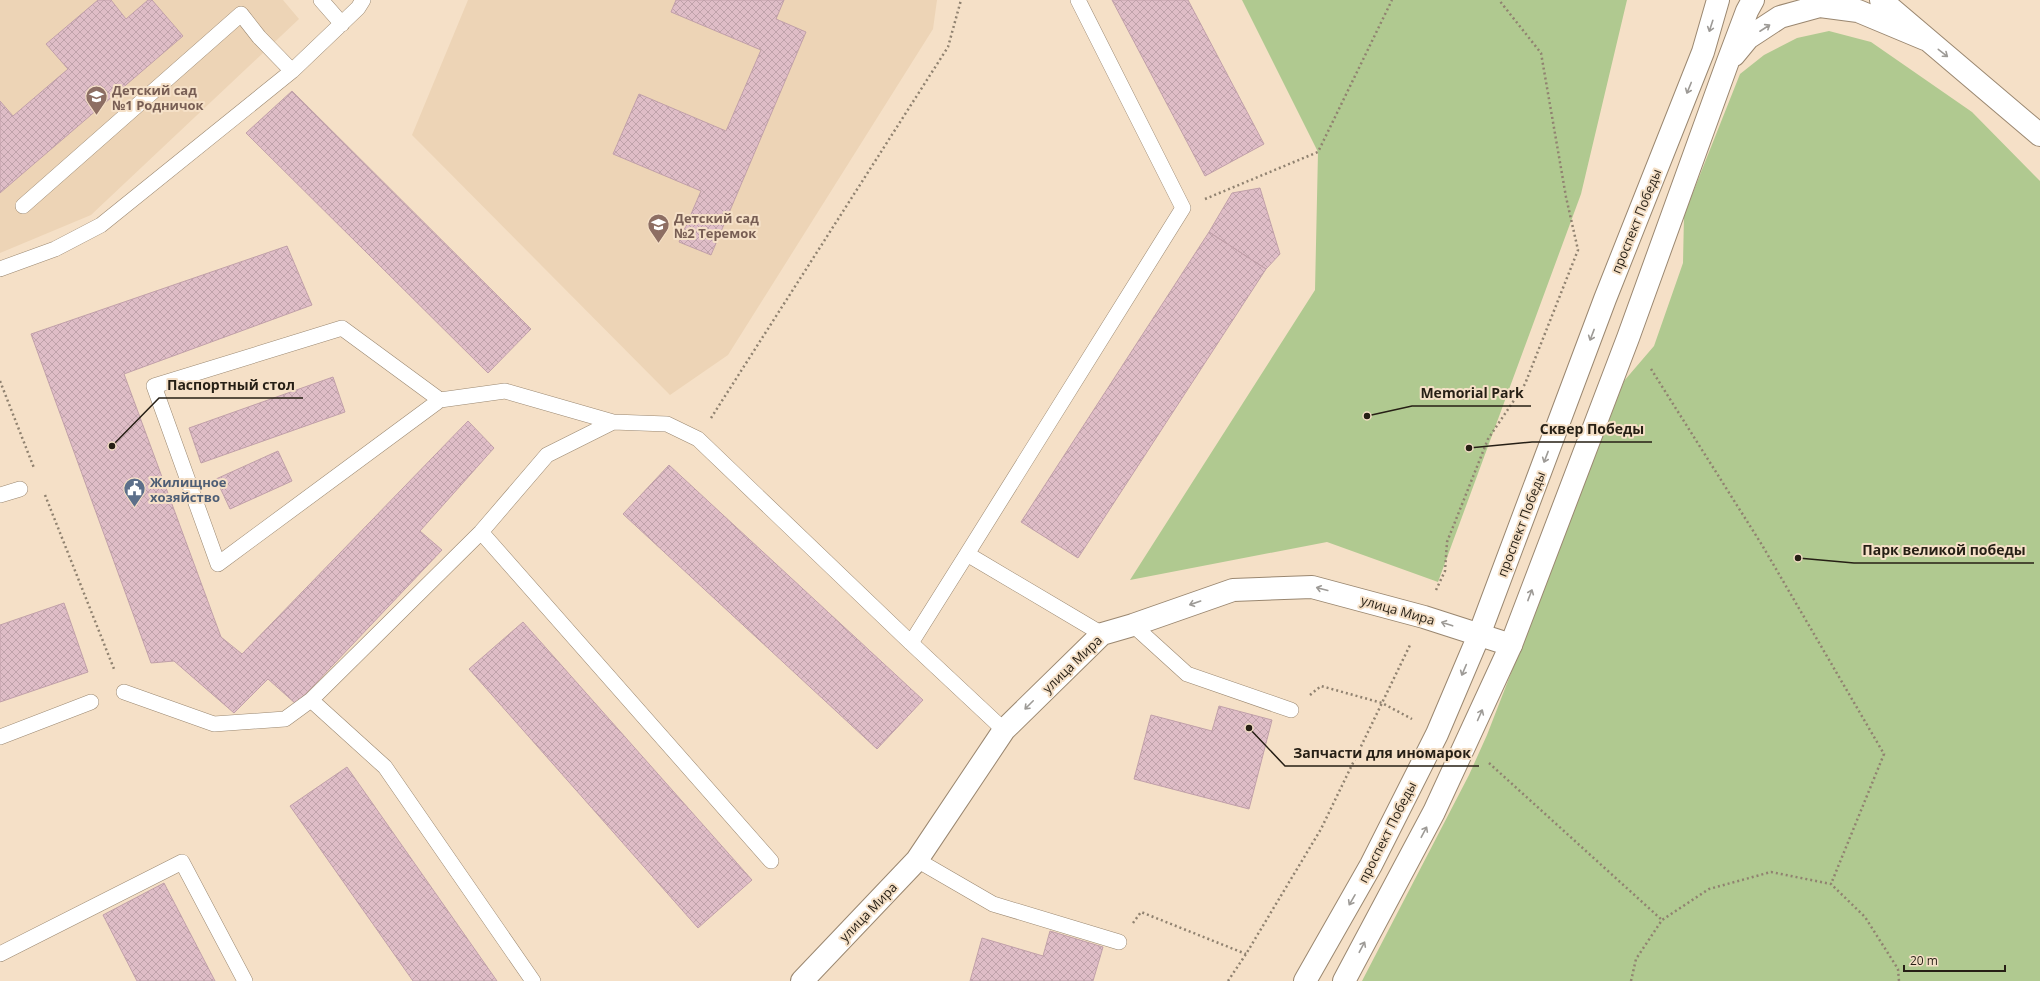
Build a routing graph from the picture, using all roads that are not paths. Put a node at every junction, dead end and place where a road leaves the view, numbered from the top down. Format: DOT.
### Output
graph roads {
  1 [pos="322,0"];
  2 [pos="364,0"];
  3 [pos="1078,0"];
  4 [pos="1718,0"];
  5 [pos="1753,0"];
  6 [pos="1881,0"];
  7 [pos="342,24"];
  8 [pos="1925,39"];
  9 [pos="1727,64"];
  10 [pos="292,71"];
  11 [pos="2040,135"];
  12 [pos="23,206"];
  13 [pos="0,269"];
  14 [pos="440,400"];
  15 [pos="613,422"];
  16 [pos="20,489"];
  17 [pos="0,495"];
  18 [pos="481,532"];
  19 [pos="967,554"];
  20 [pos="1133,625"];
  21 [pos="1102,634"];
  22 [pos="1479,634"];
  23 [pos="911,643"];
  24 [pos="1511,645"];
  25 [pos="124,692"];
  26 [pos="311,700"];
  27 [pos="91,702"];
  28 [pos="1291,710"];
  29 [pos="1004,730"];
  30 [pos="0,737"];
  31 [pos="918,860"];
  32 [pos="771,861"];
  33 [pos="1119,942"];
  34 [pos="0,954"];
  35 [pos="245,981"];
  36 [pos="533,981"];
  37 [pos="802,981"];
  38 [pos="1305,981"];
  39 [pos="1344,981"];
  1 -- 7 [label="lane"];
  2 -- 7 [label="lane"];
  3 -- 19 [label="lane"];
  4 -- 22 [label="main road, проспект Победы, one-way"];
  5 -- 9 [label="main road"];
  6 -- 8 [label="main road"];
  7 -- 10 [label="lane"];
  9 -- 8 [label="main road, one-way"];
  8 -- 11 [label="main road, one-way"];
  24 -- 9 [label="main road, one-way"];
  10 -- 12 [label="lane"];
  10 -- 13 [label="lane"];
  14 -- 14 [label="lane"];
  14 -- 15 [label="lane"];
  15 -- 18 [label="lane"];
  15 -- 23 [label="lane"];
  16 -- 17 [label="lane"];
  18 -- 26 [label="lane"];
  18 -- 32 [label="lane"];
  19 -- 21 [label="lane"];
  19 -- 23 [label="lane"];
  20 -- 21 [label="main road, улица Мира"];
  22 -- 20 [label="main road, улица Мира, one-way"];
  20 -- 28 [label="lane"];
  21 -- 29 [label="main road, улица Мира, one-way"];
  22 -- 24 [label="main road, улица Мира"];
  22 -- 38 [label="main road, проспект Победы, one-way"];
  23 -- 29 [label="lane"];
  39 -- 24 [label="main road, one-way"];
  25 -- 26 [label="lane"];
  26 -- 36 [label="lane"];
  27 -- 30 [label="lane"];
  29 -- 31 [label="main road, улица Мира"];
  31 -- 33 [label="lane"];
  31 -- 37 [label="main road, улица Мира"];
  34 -- 35 [label="lane"];
}
